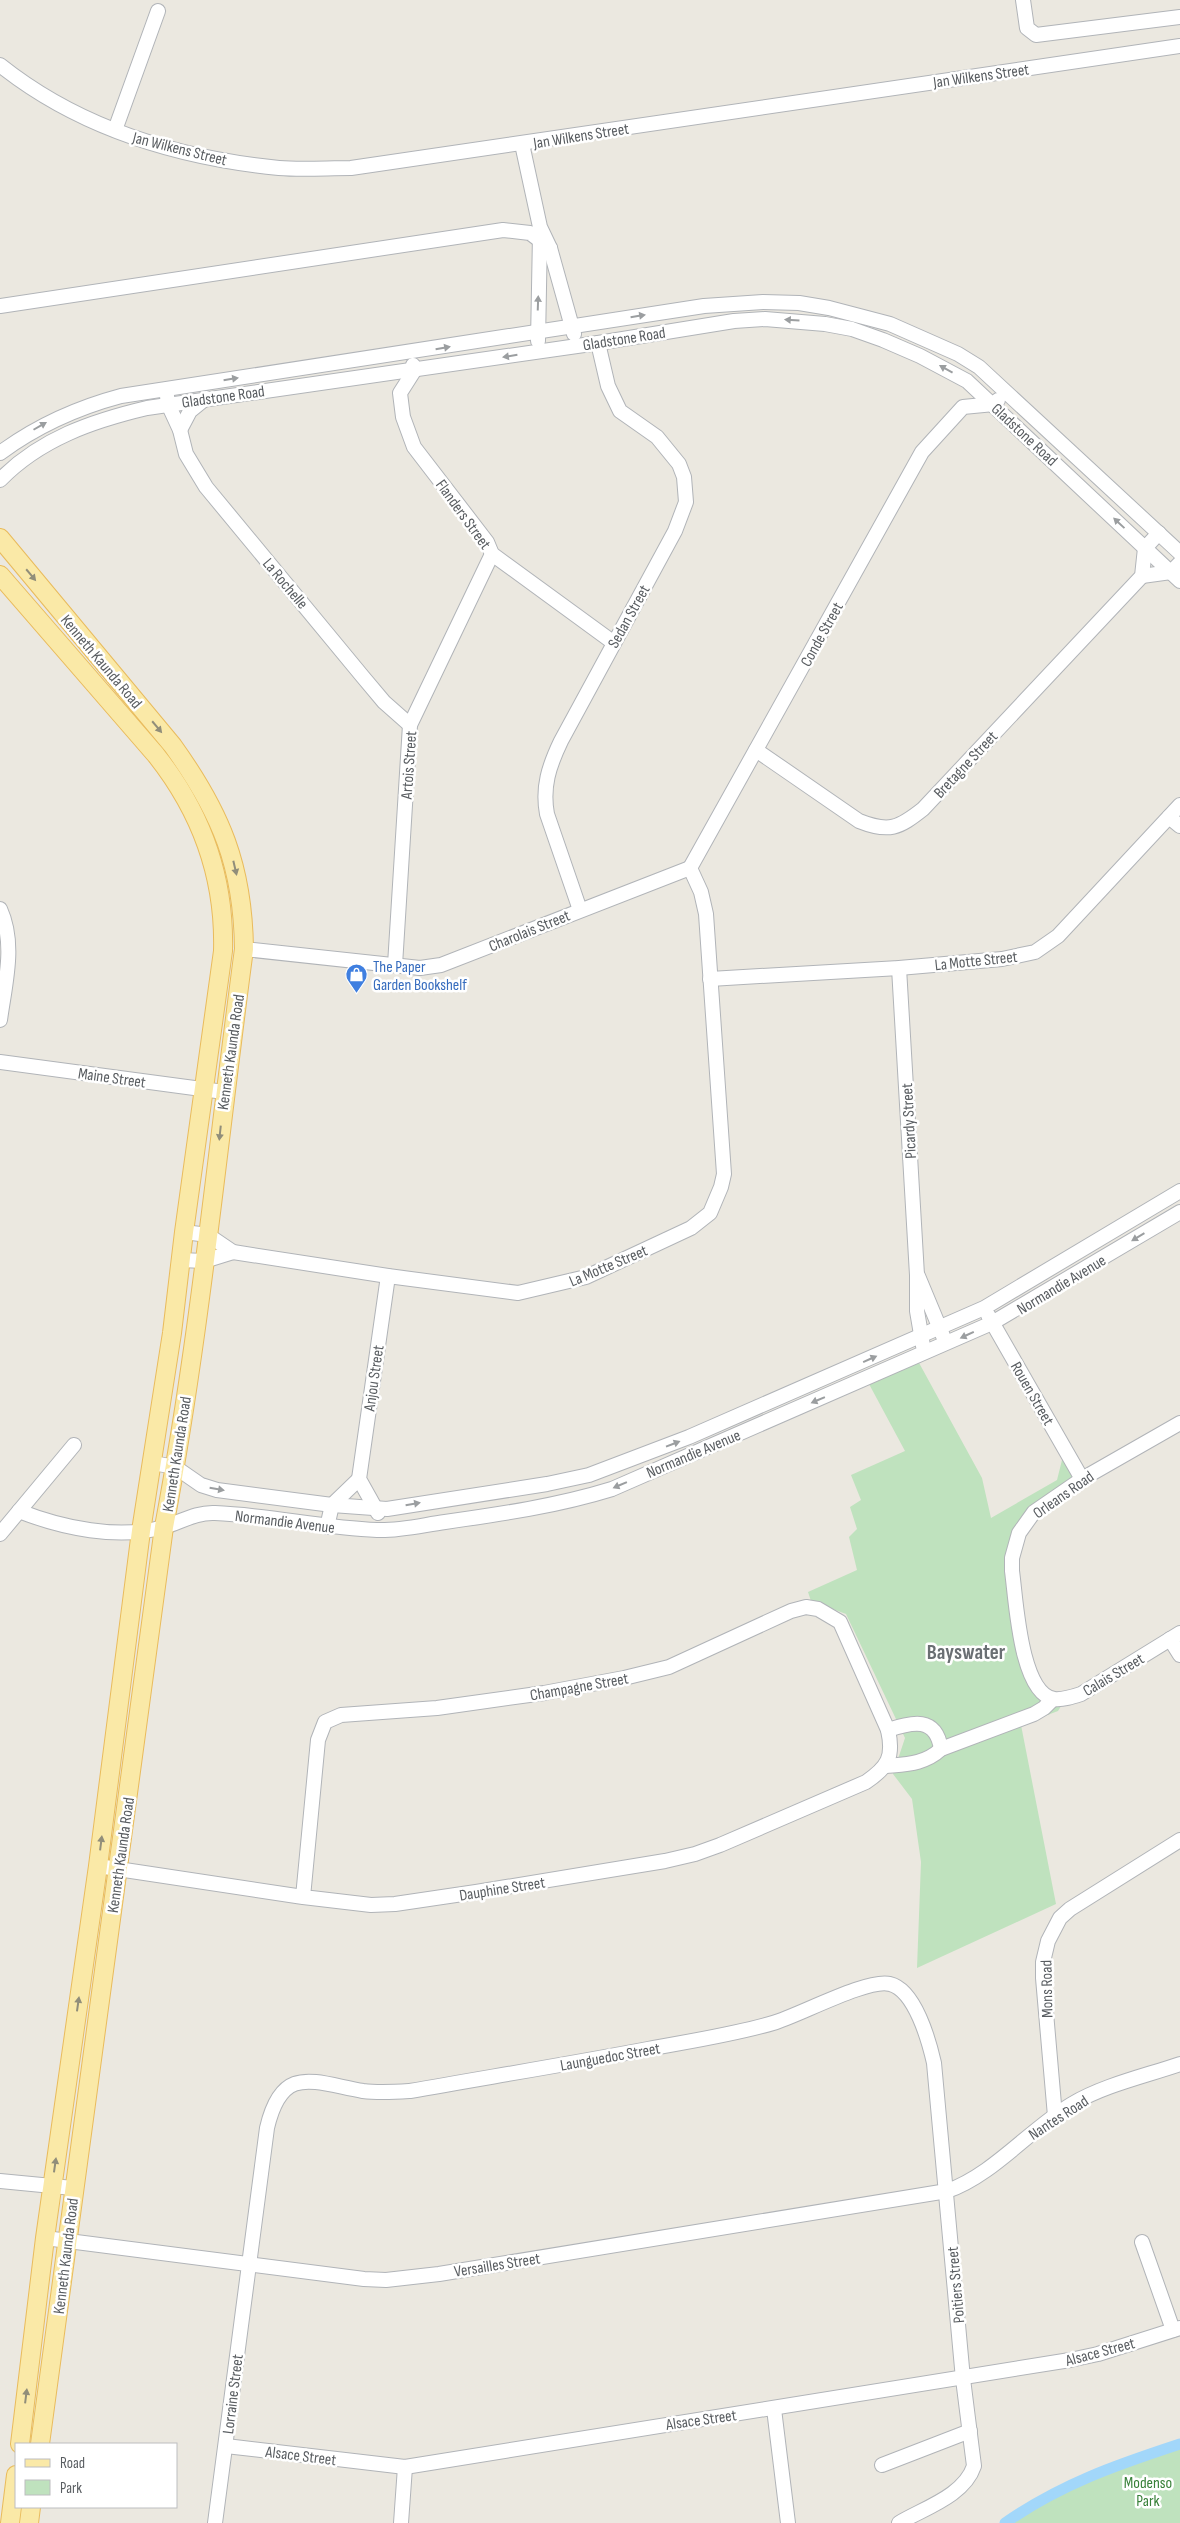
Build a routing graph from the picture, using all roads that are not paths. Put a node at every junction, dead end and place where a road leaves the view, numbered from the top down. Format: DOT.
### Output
graph roads {
  1 [pos="1023,0"];
  2 [pos="158,11"];
  3 [pos="1180,17"];
  4 [pos="1180,46"];
  5 [pos="0,64"];
  6 [pos="115,130"];
  7 [pos="522,144"];
  8 [pos="545,244"];
  9 [pos="0,306"];
  10 [pos="616,320"];
  11 [pos="573,326"];
  12 [pos="537,332"];
  13 [pos="619,340"];
  14 [pos="598,343"];
  15 [pos="576,345"];
  16 [pos="540,352"];
  17 [pos="412,353"];
  18 [pos="377,357"];
  19 [pos="979,367"];
  20 [pos="414,371"];
  21 [pos="380,375"];
  22 [pos="967,381"];
  23 [pos="204,383"];
  24 [pos="166,389"];
  25 [pos="1005,392"];
  26 [pos="400,393"];
  27 [pos="207,397"];
  28 [pos="168,404"];
  29 [pos="994,404"];
  30 [pos="963,407"];
  31 [pos="180,430"];
  32 [pos="0,454"];
  33 [pos="0,480"];
  34 [pos="1159,533"];
  35 [pos="0,538"];
  36 [pos="1145,548"];
  37 [pos="1180,553"];
  38 [pos="492,554"];
  39 [pos="1177,572"];
  40 [pos="0,575"];
  41 [pos="1142,576"];
  42 [pos="614,643"];
  43 [pos="131,696"];
  44 [pos="116,710"];
  45 [pos="410,725"];
  46 [pos="756,750"];
  47 [pos="1180,805"];
  48 [pos="1169,817"];
  49 [pos="1180,826"];
  50 [pos="690,868"];
  51 [pos="0,908"];
  52 [pos="580,910"];
  53 [pos="244,949"];
  54 [pos="394,964"];
  55 [pos="899,968"];
  56 [pos="710,979"];
  57 [pos="0,1020"];
  58 [pos="0,1062"];
  59 [pos="203,1089"];
  60 [pos="224,1092"];
  61 [pos="1180,1191"];
  62 [pos="1180,1212"];
  63 [pos="184,1232"];
  64 [pos="208,1235"];
  65 [pos="233,1252"];
  66 [pos="181,1260"];
  67 [pos="204,1261"];
  68 [pos="917,1275"];
  69 [pos="388,1276"];
  70 [pos="984,1308"];
  71 [pos="992,1324"];
  72 [pos="940,1329"];
  73 [pos="172,1333"];
  74 [pos="194,1336"];
  75 [pos="920,1337"];
  76 [pos="947,1345"];
  77 [pos="926,1353"];
  78 [pos="1180,1422"];
  79 [pos="74,1445"];
  80 [pos="153,1463"];
  81 [pos="175,1467"];
  82 [pos="358,1479"];
  83 [pos="1082,1479"];
  84 [pos="547,1484"];
  85 [pos="552,1504"];
  86 [pos="332,1505"];
  87 [pos="378,1510"];
  88 [pos="19,1511"];
  89 [pos="164,1527"];
  90 [pos="327,1527"];
  91 [pos="379,1530"];
  92 [pos="141,1531"];
  93 [pos="0,1534"];
  94 [pos="1175,1636"];
  95 [pos="1180,1655"];
  96 [pos="1048,1696"];
  97 [pos="888,1730"];
  98 [pos="941,1749"];
  99 [pos="886,1766"];
  100 [pos="1180,1840"];
  101 [pos="98,1866"];
  102 [pos="119,1871"];
  103 [pos="303,1897"];
  104 [pos="1180,2064"];
  105 [pos="1055,2116"];
  106 [pos="0,2181"];
  107 [pos="52,2186"];
  108 [pos="73,2188"];
  109 [pos="947,2191"];
  110 [pos="45,2238"];
  111 [pos="68,2240"];
  112 [pos="1142,2242"];
  113 [pos="249,2266"];
  114 [pos="1176,2329"];
  115 [pos="963,2379"];
  116 [pos="774,2409"];
  117 [pos="970,2430"];
  118 [pos="20,2443"];
  119 [pos="40,2443"];
  120 [pos="226,2446"];
  121 [pos="882,2466"];
  122 [pos="405,2467"];
  123 [pos="215,2523"];
  124 [pos="401,2523"];
  125 [pos="788,2523"];
  126 [pos="899,2523"];
  1 -- 3 [label="street"];
  2 -- 6 [label="street"];
  4 -- 7 [label="street, Jan Wilkens Street"];
  5 -- 6 [label="street, Jan Wilkens Street"];
  6 -- 7 [label="street, Jan Wilkens Street"];
  7 -- 8 [label="street"];
  8 -- 9 [label="street"];
  8 -- 11 [label="street"];
  12 -- 8 [label="street, one-way"];
  10 -- 11 [label="street, Gladstone Road"];
  10 -- 13 [label="street"];
  10 -- 19 [label="street, Gladstone Road, one-way"];
  11 -- 12 [label="street, Gladstone Road"];
  11 -- 15 [label="street"];
  12 -- 16 [label="street"];
  17 -- 12 [label="street, Gladstone Road, one-way"];
  13 -- 14 [label="street, Gladstone Road"];
  22 -- 13 [label="street, Gladstone Road, one-way"];
  14 -- 15 [label="street, Gladstone Road"];
  14 -- 42 [label="street, Sedan Street"];
  15 -- 16 [label="street, Gladstone Road"];
  16 -- 20 [label="street, Gladstone Road, one-way"];
  17 -- 18 [label="street, Gladstone Road"];
  17 -- 20 [label="street"];
  18 -- 21 [label="street"];
  23 -- 18 [label="street, Gladstone Road, one-way"];
  19 -- 22 [label="street"];
  19 -- 25 [label="street, Gladstone Road"];
  20 -- 21 [label="street, Gladstone Road"];
  20 -- 26 [label="street"];
  21 -- 26 [label="street"];
  21 -- 27 [label="street, Gladstone Road"];
  22 -- 29 [label="street, Gladstone Road"];
  22 -- 30 [label="street"];
  23 -- 24 [label="street, Gladstone Road"];
  23 -- 27 [label="street"];
  24 -- 28 [label="street, La Rochelle"];
  32 -- 24 [label="street, Gladstone Road, one-way"];
  25 -- 29 [label="street"];
  25 -- 34 [label="street, Gladstone Road"];
  26 -- 38 [label="street, Flanders Street"];
  27 -- 28 [label="street, Gladstone Road"];
  27 -- 31 [label="street"];
  28 -- 31 [label="street, La Rochelle"];
  28 -- 33 [label="street, Gladstone Road"];
  29 -- 30 [label="street"];
  36 -- 29 [label="street, Gladstone Road, one-way"];
  30 -- 46 [label="street, Conde Street"];
  31 -- 45 [label="street, La Rochelle"];
  34 -- 36 [label="street"];
  34 -- 37 [label="street, Gladstone Road"];
  35 -- 43 [label="main road, Kenneth Kaunda Road, one-way"];
  36 -- 39 [label="street, Gladstone Road"];
  36 -- 41 [label="street"];
  38 -- 42 [label="street, Flanders Street"];
  38 -- 45 [label="street, Artois Street"];
  39 -- 41 [label="street"];
  40 -- 44 [label="main road, Kenneth Kaunda Road"];
  41 -- 46 [label="street, Bretagne Street"];
  42 -- 52 [label="street, Sedan Street"];
  43 -- 44 [label="main road"];
  43 -- 53 [label="main road, Kenneth Kaunda Road, one-way"];
  44 -- 59 [label="main road, Kenneth Kaunda Road"];
  45 -- 54 [label="street, Artois Street"];
  46 -- 50 [label="street, Conde Street"];
  47 -- 48 [label="street, La Motte Street"];
  48 -- 49 [label="street"];
  48 -- 55 [label="street, La Motte Street"];
  50 -- 52 [label="street, Charolais Street"];
  50 -- 56 [label="street, La Motte Street"];
  51 -- 57 [label="street"];
  52 -- 54 [label="street, Charolais Street"];
  53 -- 54 [label="street, Charolais Street"];
  53 -- 60 [label="main road, Kenneth Kaunda Road"];
  55 -- 56 [label="street, La Motte Street"];
  55 -- 68 [label="street, Picardy Street"];
  56 -- 69 [label="street, La Motte Street"];
  58 -- 59 [label="street, Maine Street"];
  59 -- 60 [label="street, Maine Street"];
  59 -- 63 [label="main road, Kenneth Kaunda Road"];
  60 -- 64 [label="main road, Kenneth Kaunda Road, one-way"];
  61 -- 70 [label="street, Normandie Avenue"];
  62 -- 71 [label="street, Normandie Avenue, one-way"];
  63 -- 64 [label="street, La Motte Street"];
  63 -- 66 [label="main road, Kenneth Kaunda Road"];
  64 -- 65 [label="street, La Motte Street"];
  64 -- 67 [label="main road, Kenneth Kaunda Road"];
  65 -- 67 [label="street, La Motte Street"];
  65 -- 69 [label="street, La Motte Street"];
  66 -- 67 [label="street, La Motte Street"];
  66 -- 73 [label="main road, Kenneth Kaunda Road"];
  67 -- 74 [label="main road, Kenneth Kaunda Road"];
  68 -- 72 [label="street, Picardy Street"];
  68 -- 75 [label="street, Picardy Street"];
  69 -- 82 [label="street, Anjou Street"];
  70 -- 71 [label="street, Rouen Street"];
  70 -- 72 [label="street, Normandie Avenue"];
  71 -- 76 [label="street, Normandie Avenue, one-way"];
  71 -- 83 [label="street, Rouen Street"];
  72 -- 75 [label="street, Normandie Avenue"];
  72 -- 76 [label="street, Picardy Street"];
  73 -- 74 [label="main road"];
  73 -- 80 [label="main road, Kenneth Kaunda Road"];
  74 -- 81 [label="main road, Kenneth Kaunda Road"];
  75 -- 77 [label="street, Picardy Street"];
  84 -- 75 [label="street, Normandie Avenue, one-way"];
  76 -- 77 [label="street, Normandie Avenue"];
  77 -- 85 [label="street, Normandie Avenue, one-way"];
  78 -- 83 [label="street, Orleans Road"];
  79 -- 88 [label="street"];
  80 -- 81 [label="street"];
  80 -- 92 [label="main road, Kenneth Kaunda Road"];
  81 -- 86 [label="street, Normandie Avenue, one-way"];
  81 -- 89 [label="main road, Kenneth Kaunda Road"];
  82 -- 86 [label="street"];
  82 -- 87 [label="street"];
  83 -- 96 [label="street, Orleans Road"];
  84 -- 85 [label="street"];
  87 -- 84 [label="street, Normandie Avenue, one-way"];
  85 -- 91 [label="street, Normandie Avenue"];
  86 -- 87 [label="street, Normandie Avenue"];
  86 -- 90 [label="street"];
  87 -- 91 [label="street"];
  88 -- 92 [label="street, Normandie Avenue"];
  88 -- 93 [label="street"];
  89 -- 90 [label="street, Normandie Avenue"];
  89 -- 92 [label="street, Normandie Avenue"];
  89 -- 102 [label="main road, Kenneth Kaunda Road"];
  90 -- 91 [label="street, Normandie Avenue"];
  101 -- 92 [label="main road, Kenneth Kaunda Road, one-way"];
  94 -- 95 [label="street"];
  94 -- 96 [label="street, Calais Street"];
  96 -- 98 [label="street"];
  97 -- 98 [label="street"];
  97 -- 99 [label="street, Champagne Street"];
  97 -- 103 [label="street, Champagne Street"];
  98 -- 99 [label="street"];
  99 -- 103 [label="street, Dauphine Street"];
  100 -- 105 [label="street, Mons Road"];
  101 -- 102 [label="street, Dauphine Street"];
  107 -- 101 [label="main road, Kenneth Kaunda Road, one-way"];
  102 -- 103 [label="street, Dauphine Street"];
  102 -- 108 [label="main road, Kenneth Kaunda Road"];
  104 -- 105 [label="street, Nantes Road"];
  105 -- 109 [label="street, Nantes Road"];
  106 -- 107 [label="street"];
  107 -- 108 [label="street"];
  107 -- 110 [label="main road, Kenneth Kaunda Road"];
  108 -- 111 [label="main road, Kenneth Kaunda Road"];
  109 -- 113 [label="street, Versailles Street"];
  109 -- 113 [label="street, Launguedoc Street"];
  109 -- 115 [label="street, Poitiers Street"];
  110 -- 111 [label="street, Versailles Street"];
  118 -- 110 [label="main road, Kenneth Kaunda Road, one-way"];
  111 -- 113 [label="street, Versailles Street"];
  111 -- 119 [label="main road, Kenneth Kaunda Road"];
  112 -- 114 [label="street, Alsace Street"];
  113 -- 120 [label="street, Lorraine Street"];
  114 -- 115 [label="street, Alsace Street"];
  115 -- 116 [label="street, Alsace Street"];
  115 -- 117 [label="street, Poitiers Street"];
  116 -- 122 [label="street, Alsace Street"];
  116 -- 125 [label="street"];
  117 -- 121 [label="street"];
  117 -- 126 [label="street, Poitiers Street"];
  120 -- 122 [label="street, Alsace Street"];
  120 -- 123 [label="street, Lorraine Street"];
  122 -- 124 [label="street"];
}
